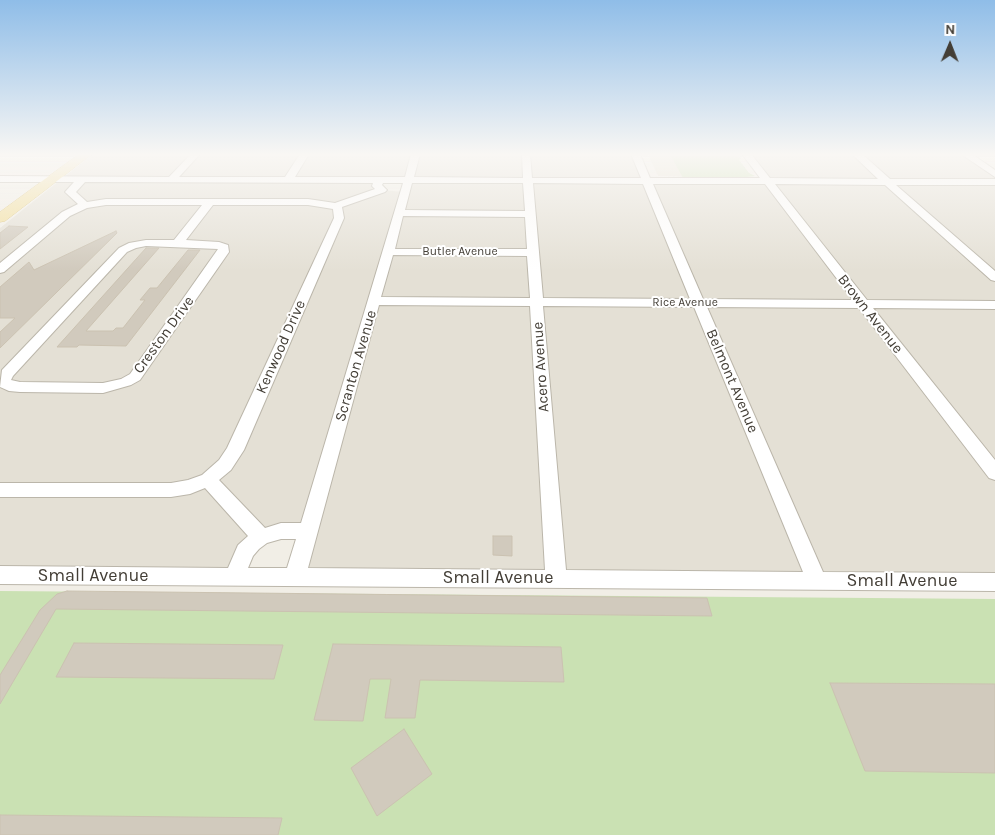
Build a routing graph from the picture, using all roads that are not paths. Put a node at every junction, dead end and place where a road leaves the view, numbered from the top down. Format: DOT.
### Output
graph roads {
  1 [pos="34,193"];
  2 [pos="71,193"];
  3 [pos="364,193"];
  4 [pos="405,193"];
  5 [pos="529,193"];
  6 [pos="652,193"];
  7 [pos="775,193"];
  8 [pos="899,193"];
  9 [pos="210,202"];
  10 [pos="85,204"];
  11 [pos="336,206"];
  12 [pos="399,213"];
  13 [pos="530,214"];
  14 [pos="0,218"];
  15 [pos="178,243"];
  16 [pos="388,252"];
  17 [pos="533,253"];
  18 [pos="0,269"];
  19 [pos="995,277"];
  20 [pos="374,301"];
  21 [pos="537,302"];
  22 [pos="699,303"];
  23 [pos="861,304"];
  24 [pos="995,305"];
  25 [pos="2,384"];
  26 [pos="995,473"];
  27 [pos="208,480"];
  28 [pos="0,490"];
  29 [pos="309,531"];
  30 [pos="261,537"];
  31 [pos="0,575"];
  32 [pos="234,577"];
  33 [pos="295,577"];
  34 [pos="556,579"];
  35 [pos="817,581"];
  36 [pos="995,582"];
  1 -- 14 [label="main road"];
  2 -- 10 [label="street"];
  3 -- 11 [label="street"];
  4 -- 12 [label="street, Scranton Avenue"];
  5 -- 13 [label="street, Acero Avenue"];
  6 -- 22 [label="street, Belmont Avenue"];
  7 -- 23 [label="street, Brown Avenue"];
  8 -- 19 [label="street"];
  9 -- 10 [label="street"];
  9 -- 11 [label="street"];
  9 -- 15 [label="street"];
  10 -- 18 [label="street"];
  11 -- 27 [label="street, Kenwood Drive"];
  12 -- 13 [label="street"];
  12 -- 16 [label="street, Scranton Avenue"];
  13 -- 17 [label="street, Acero Avenue"];
  15 -- 25 [label="street, Creston Drive"];
  15 -- 25 [label="street, Creston Drive"];
  16 -- 17 [label="street, Butler Avenue"];
  16 -- 20 [label="street, Scranton Avenue"];
  17 -- 21 [label="street, Acero Avenue"];
  20 -- 21 [label="street, Rice Avenue"];
  20 -- 29 [label="street, Scranton Avenue"];
  21 -- 22 [label="street, Rice Avenue"];
  21 -- 34 [label="street, Acero Avenue"];
  22 -- 23 [label="street, Rice Avenue"];
  22 -- 35 [label="street, Belmont Avenue"];
  23 -- 24 [label="street, Rice Avenue"];
  23 -- 26 [label="street, Brown Avenue"];
  27 -- 28 [label="street, Kenwood Drive"];
  27 -- 30 [label="street"];
  29 -- 30 [label="street"];
  29 -- 33 [label="street, Scranton Avenue"];
  30 -- 32 [label="street"];
  31 -- 32 [label="street, Small Avenue"];
  32 -- 33 [label="street, Small Avenue"];
  33 -- 34 [label="street, Small Avenue"];
  34 -- 35 [label="street, Small Avenue"];
  35 -- 36 [label="street, Small Avenue"];
}
